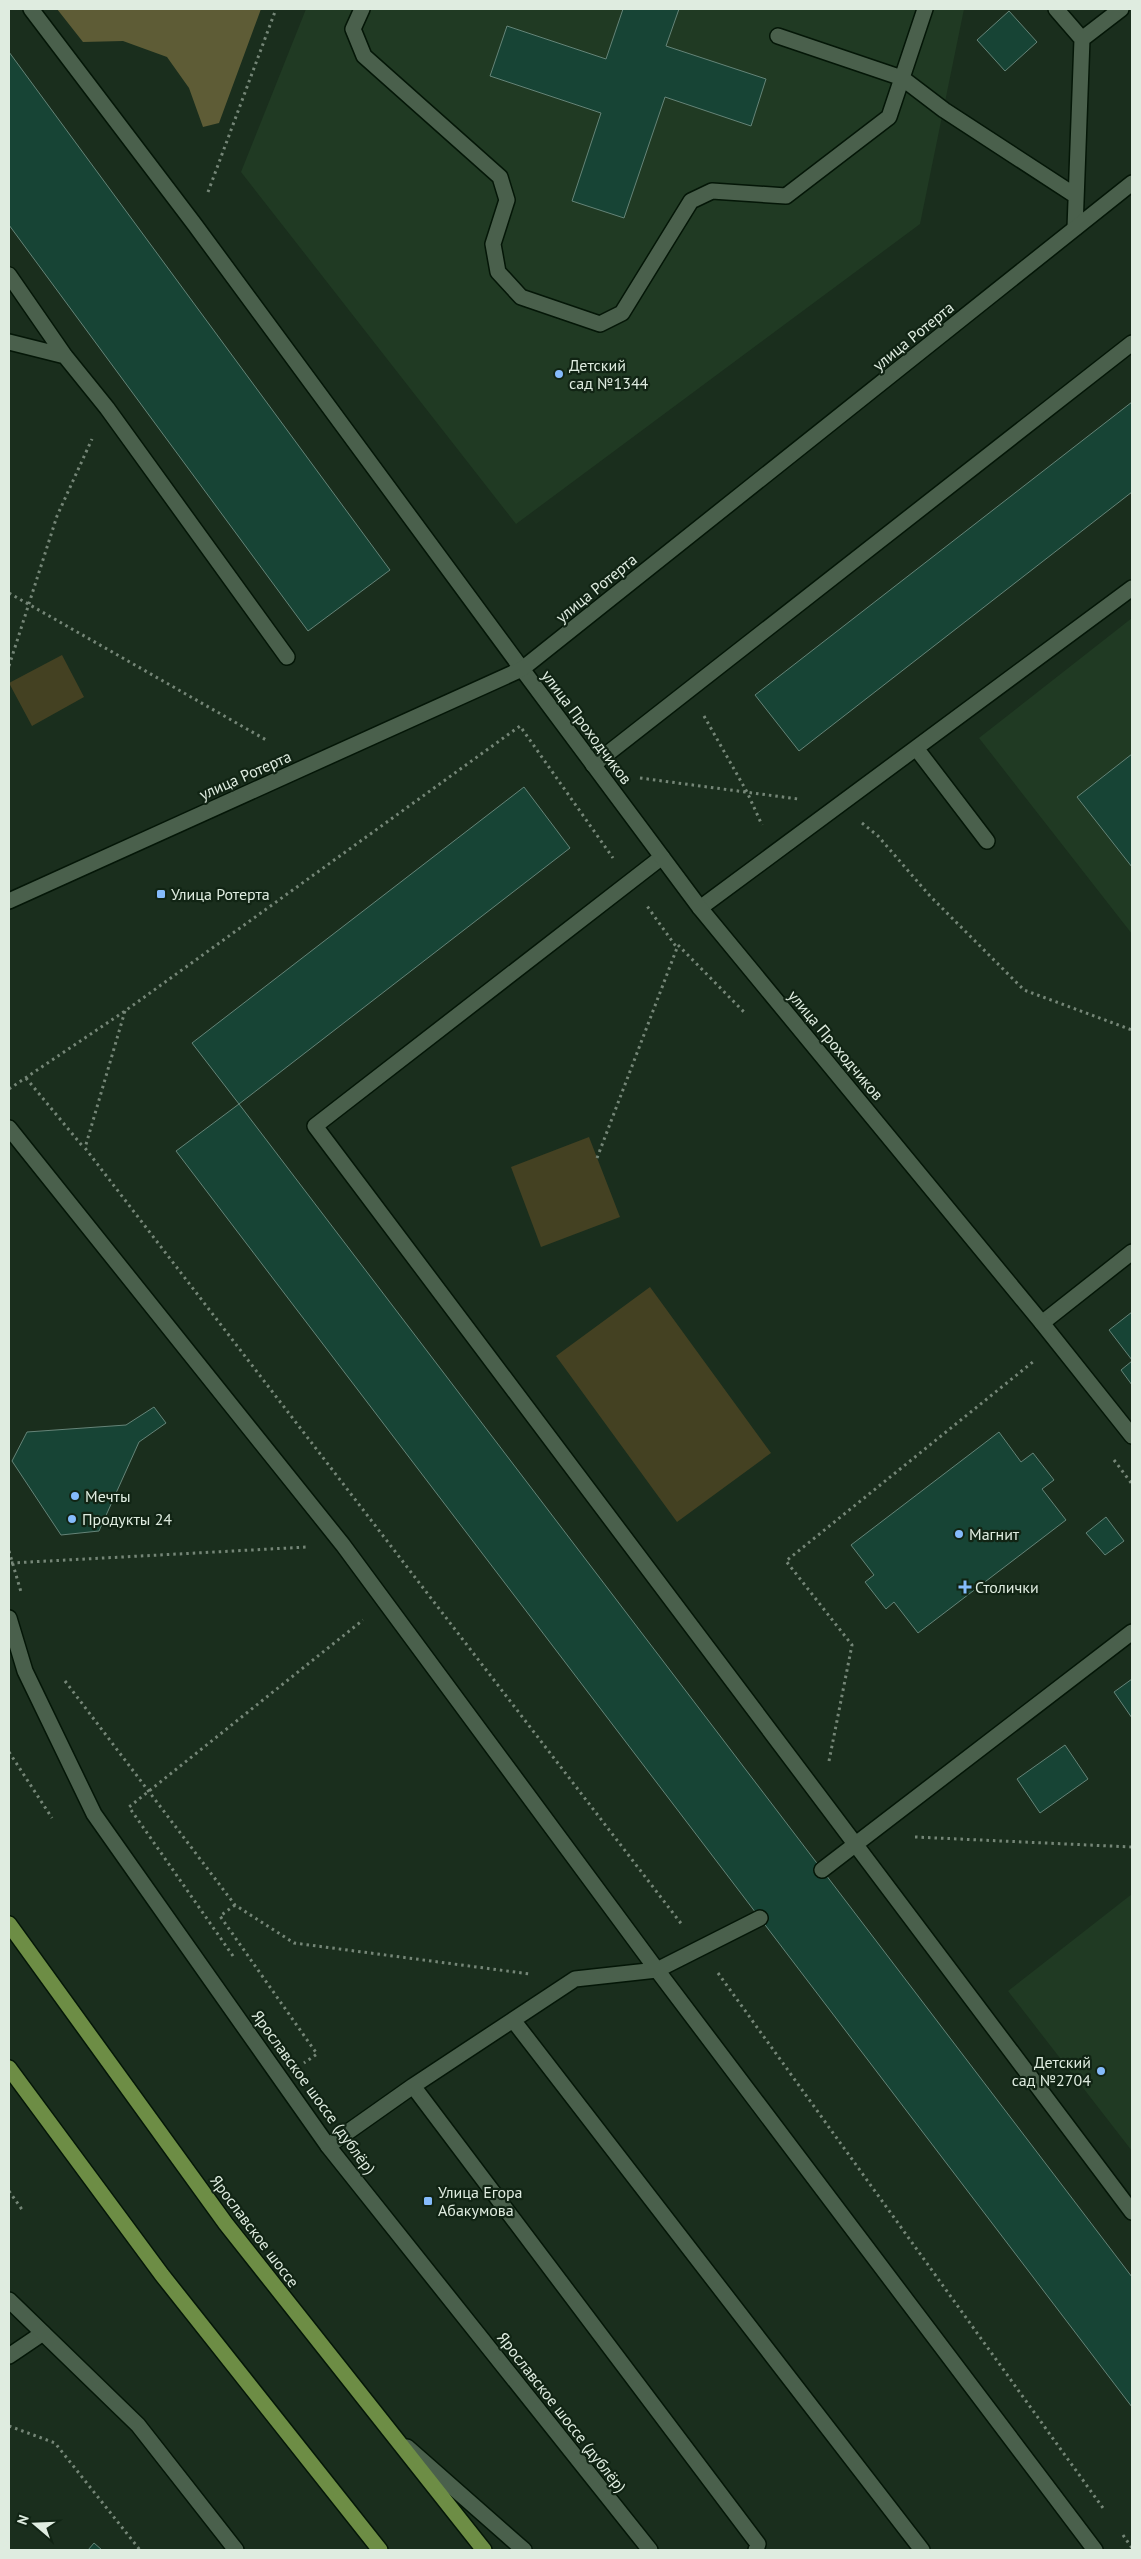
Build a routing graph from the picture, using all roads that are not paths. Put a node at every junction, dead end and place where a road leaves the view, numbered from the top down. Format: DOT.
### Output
graph roads {
  1 [pos="31,9"];
  2 [pos="362,9"];
  3 [pos="925,9"];
  4 [pos="1056,9"];
  5 [pos="1121,9"];
  6 [pos="778,36"];
  7 [pos="1082,39"];
  8 [pos="902,78"];
  9 [pos="1132,183"];
  10 [pos="1076,196"];
  11 [pos="1075,228"];
  12 [pos="9,275"];
  13 [pos="9,342"];
  14 [pos="1132,343"];
  15 [pos="66,356"];
  16 [pos="1132,588"];
  17 [pos="287,657"];
  18 [pos="522,669"];
  19 [pos="916,748"];
  20 [pos="597,769"];
  21 [pos="987,841"];
  22 [pos="662,857"];
  23 [pos="9,901"];
  24 [pos="700,908"];
  25 [pos="9,1128"];
  26 [pos="1132,1252"];
  27 [pos="1042,1323"];
  28 [pos="1132,1436"];
  29 [pos="9,1618"];
  30 [pos="1132,1632"];
  31 [pos="862,1840"];
  32 [pos="822,1870"];
  33 [pos="760,1918"];
  34 [pos="9,1924"];
  35 [pos="657,1970"];
  36 [pos="513,2020"];
  37 [pos="9,2068"];
  38 [pos="413,2086"];
  39 [pos="328,2146"];
  40 [pos="1132,2212"];
  41 [pos="9,2300"];
  42 [pos="43,2333"];
  43 [pos="9,2356"];
  44 [pos="389,2430"];
  45 [pos="236,2550"];
  46 [pos="380,2550"];
  47 [pos="484,2550"];
  48 [pos="524,2550"];
  49 [pos="650,2550"];
  50 [pos="756,2550"];
  51 [pos="922,2550"];
  52 [pos="1095,2550"];
  1 -- 18 [label="street, улица Проходчиков"];
  2 -- 8 [label="street"];
  3 -- 8 [label="street"];
  4 -- 7 [label="street"];
  5 -- 7 [label="street"];
  6 -- 8 [label="street"];
  7 -- 10 [label="street"];
  8 -- 10 [label="street"];
  9 -- 11 [label="street, улица Ротерта"];
  10 -- 11 [label="street"];
  11 -- 18 [label="street, улица Ротерта"];
  12 -- 15 [label="street"];
  13 -- 15 [label="street"];
  14 -- 20 [label="street"];
  15 -- 17 [label="street"];
  16 -- 19 [label="street"];
  18 -- 20 [label="street, улица Проходчиков"];
  18 -- 23 [label="street, улица Ротерта"];
  19 -- 21 [label="street"];
  19 -- 24 [label="street"];
  20 -- 22 [label="street, улица Проходчиков"];
  22 -- 24 [label="street, улица Проходчиков"];
  22 -- 31 [label="street"];
  24 -- 27 [label="street, улица Проходчиков"];
  25 -- 35 [label="street"];
  26 -- 27 [label="street"];
  27 -- 28 [label="street, улица Проходчиков"];
  29 -- 39 [label="street, Ярославское шоссе (дублёр)"];
  30 -- 31 [label="street"];
  31 -- 32 [label="street"];
  31 -- 40 [label="street"];
  33 -- 35 [label="street"];
  34 -- 44 [label="main road, Ярославское шоссе"];
  35 -- 36 [label="street"];
  35 -- 52 [label="street"];
  36 -- 38 [label="street"];
  36 -- 51 [label="street"];
  37 -- 46 [label="main road"];
  38 -- 39 [label="street"];
  38 -- 50 [label="street"];
  39 -- 49 [label="street, Ярославское шоссе (дублёр)"];
  41 -- 42 [label="street"];
  42 -- 43 [label="street"];
  42 -- 45 [label="street"];
  44 -- 47 [label="main road, Ярославское шоссе"];
  44 -- 48 [label="street"];
}
